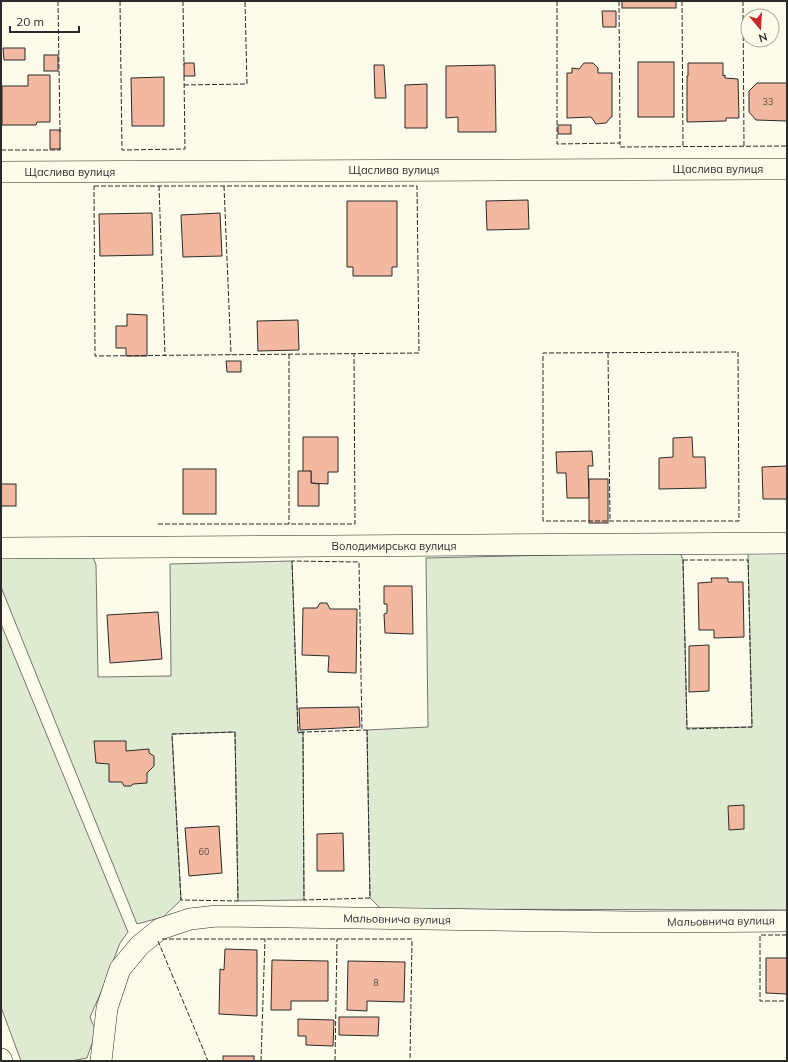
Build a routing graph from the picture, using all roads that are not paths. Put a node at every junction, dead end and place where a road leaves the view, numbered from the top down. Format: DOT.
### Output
graph roads {
  1 [pos="787,169"];
  2 [pos="1,172"];
  3 [pos="787,543"];
  4 [pos="1,548"];
  5 [pos="787,921"];
  6 [pos="101,1061"];
  1 -- 2 [label="street, Щаслива вулиця"];
  3 -- 4 [label="street, Володимирська вулиця"];
  5 -- 6 [label="street, Мальовнича вулиця"];
}
